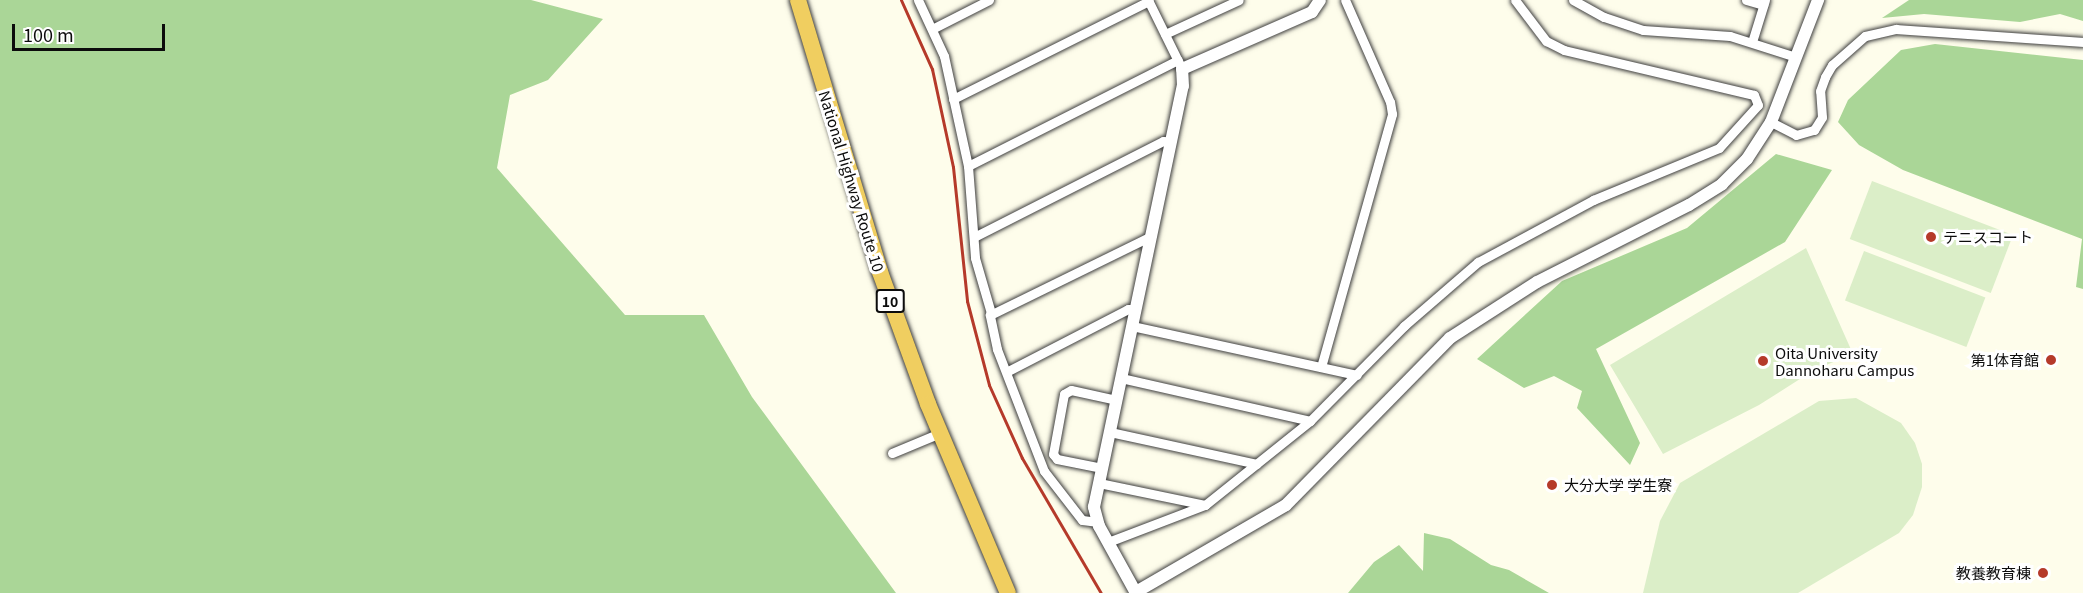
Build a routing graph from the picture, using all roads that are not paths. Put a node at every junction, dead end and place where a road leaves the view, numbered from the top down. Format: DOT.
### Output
graph roads {
  1 [pos="798,0"];
  2 [pos="918,0"];
  3 [pos="989,0"];
  4 [pos="1239,0"];
  5 [pos="1320,0"];
  6 [pos="1345,0"];
  7 [pos="1515,0"];
  8 [pos="1573,0"];
  9 [pos="1746,0"];
  10 [pos="1818,0"];
  11 [pos="1148,1"];
  12 [pos="1764,3"];
  13 [pos="932,29"];
  14 [pos="1165,34"];
  15 [pos="1752,42"];
  16 [pos="2083,42"];
  17 [pos="1796,57"];
  18 [pos="1180,65"];
  19 [pos="953,99"];
  20 [pos="1771,122"];
  21 [pos="1171,142"];
  22 [pos="968,166"];
  23 [pos="1151,236"];
  24 [pos="974,237"];
  25 [pos="1136,309"];
  26 [pos="991,313"];
  27 [pos="1132,326"];
  28 [pos="1321,367"];
  29 [pos="1010,370"];
  30 [pos="1357,375"];
  31 [pos="1121,378"];
  32 [pos="1116,399"];
  33 [pos="1310,421"];
  34 [pos="1110,432"];
  35 [pos="940,433"];
  36 [pos="892,453"];
  37 [pos="1257,464"];
  38 [pos="1102,468"];
  39 [pos="1099,483"];
  40 [pos="1205,505"];
  41 [pos="1098,522"];
  42 [pos="1108,542"];
  43 [pos="1136,592"];
  44 [pos="1008,593"];
  1 -- 35 [label="highway, National Highway Route 10 / 10"];
  2 -- 13 [label="street"];
  3 -- 13 [label="street"];
  4 -- 14 [label="street"];
  5 -- 18 [label="street"];
  6 -- 28 [label="street"];
  7 -- 30 [label="street"];
  8 -- 15 [label="street"];
  9 -- 12 [label="street"];
  10 -- 17 [label="street"];
  11 -- 14 [label="street"];
  11 -- 19 [label="street"];
  12 -- 15 [label="street"];
  13 -- 19 [label="street"];
  14 -- 18 [label="street"];
  15 -- 17 [label="street"];
  16 -- 20 [label="street"];
  17 -- 20 [label="street"];
  18 -- 21 [label="street"];
  18 -- 22 [label="street"];
  19 -- 22 [label="street"];
  20 -- 43 [label="street"];
  21 -- 23 [label="street"];
  21 -- 24 [label="street"];
  22 -- 24 [label="street"];
  23 -- 25 [label="street"];
  23 -- 26 [label="street"];
  24 -- 26 [label="street"];
  25 -- 27 [label="street"];
  25 -- 29 [label="street"];
  26 -- 41 [label="street"];
  27 -- 28 [label="street"];
  27 -- 31 [label="street"];
  28 -- 30 [label="street"];
  30 -- 33 [label="street"];
  31 -- 32 [label="street"];
  31 -- 33 [label="street"];
  32 -- 34 [label="street"];
  32 -- 38 [label="street"];
  33 -- 37 [label="street"];
  34 -- 37 [label="street"];
  34 -- 38 [label="street"];
  35 -- 36 [label="street"];
  35 -- 44 [label="highway, National Highway Route 10 / 10"];
  37 -- 40 [label="street"];
  38 -- 39 [label="street"];
  39 -- 40 [label="street"];
  39 -- 41 [label="street"];
  40 -- 42 [label="street"];
  41 -- 42 [label="street"];
  42 -- 43 [label="street"];
}
